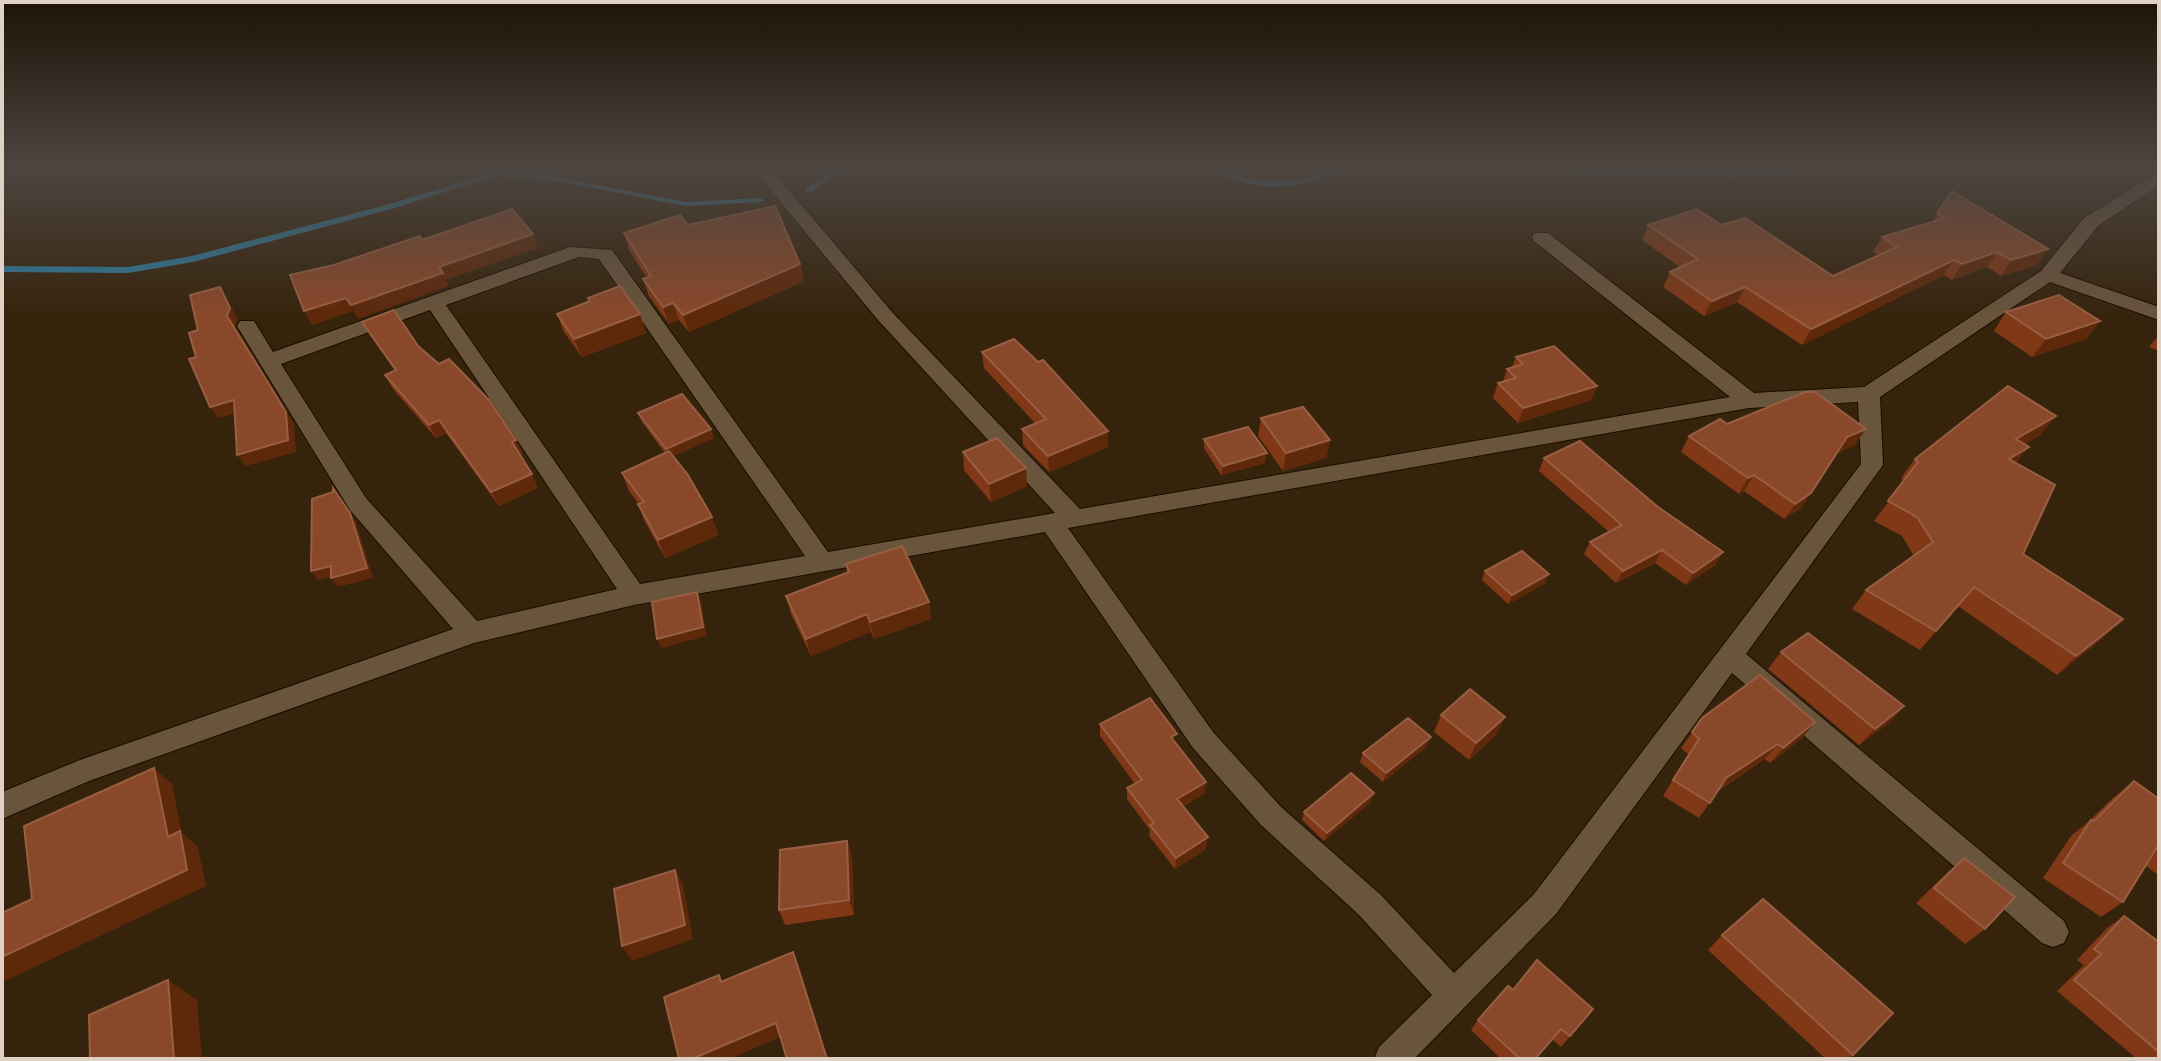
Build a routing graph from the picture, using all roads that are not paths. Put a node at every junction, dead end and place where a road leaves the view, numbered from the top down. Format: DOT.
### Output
graph roads {
  1 [pos="803,219"];
  2 [pos="2096,219"];
  3 [pos="1541,237"];
  4 [pos="2048,275"];
  5 [pos="434,302"];
  6 [pos="2159,314"];
  7 [pos="247,326"];
  8 [pos="268,361"];
  9 [pos="1869,394"];
  10 [pos="1749,401"];
  11 [pos="1063,521"];
  12 [pos="822,562"];
  13 [pos="634,595"];
  14 [pos="472,633"];
  15 [pos="1731,656"];
  16 [pos="2,806"];
  17 [pos="2053,932"];
  18 [pos="1454,996"];
  19 [pos="1391,1059"];
  1 -- 11 [label="street"];
  2 -- 4 [label="street"];
  3 -- 10 [label="street"];
  4 -- 6 [label="street"];
  4 -- 9 [label="street"];
  5 -- 8 [label="street"];
  5 -- 12 [label="street"];
  5 -- 13 [label="street"];
  7 -- 8 [label="street"];
  8 -- 14 [label="street"];
  9 -- 10 [label="street"];
  9 -- 15 [label="street"];
  10 -- 11 [label="street"];
  11 -- 12 [label="street"];
  11 -- 18 [label="street"];
  12 -- 13 [label="street"];
  13 -- 14 [label="street"];
  14 -- 16 [label="street"];
  15 -- 17 [label="street"];
  15 -- 18 [label="street"];
  18 -- 19 [label="street"];
}
